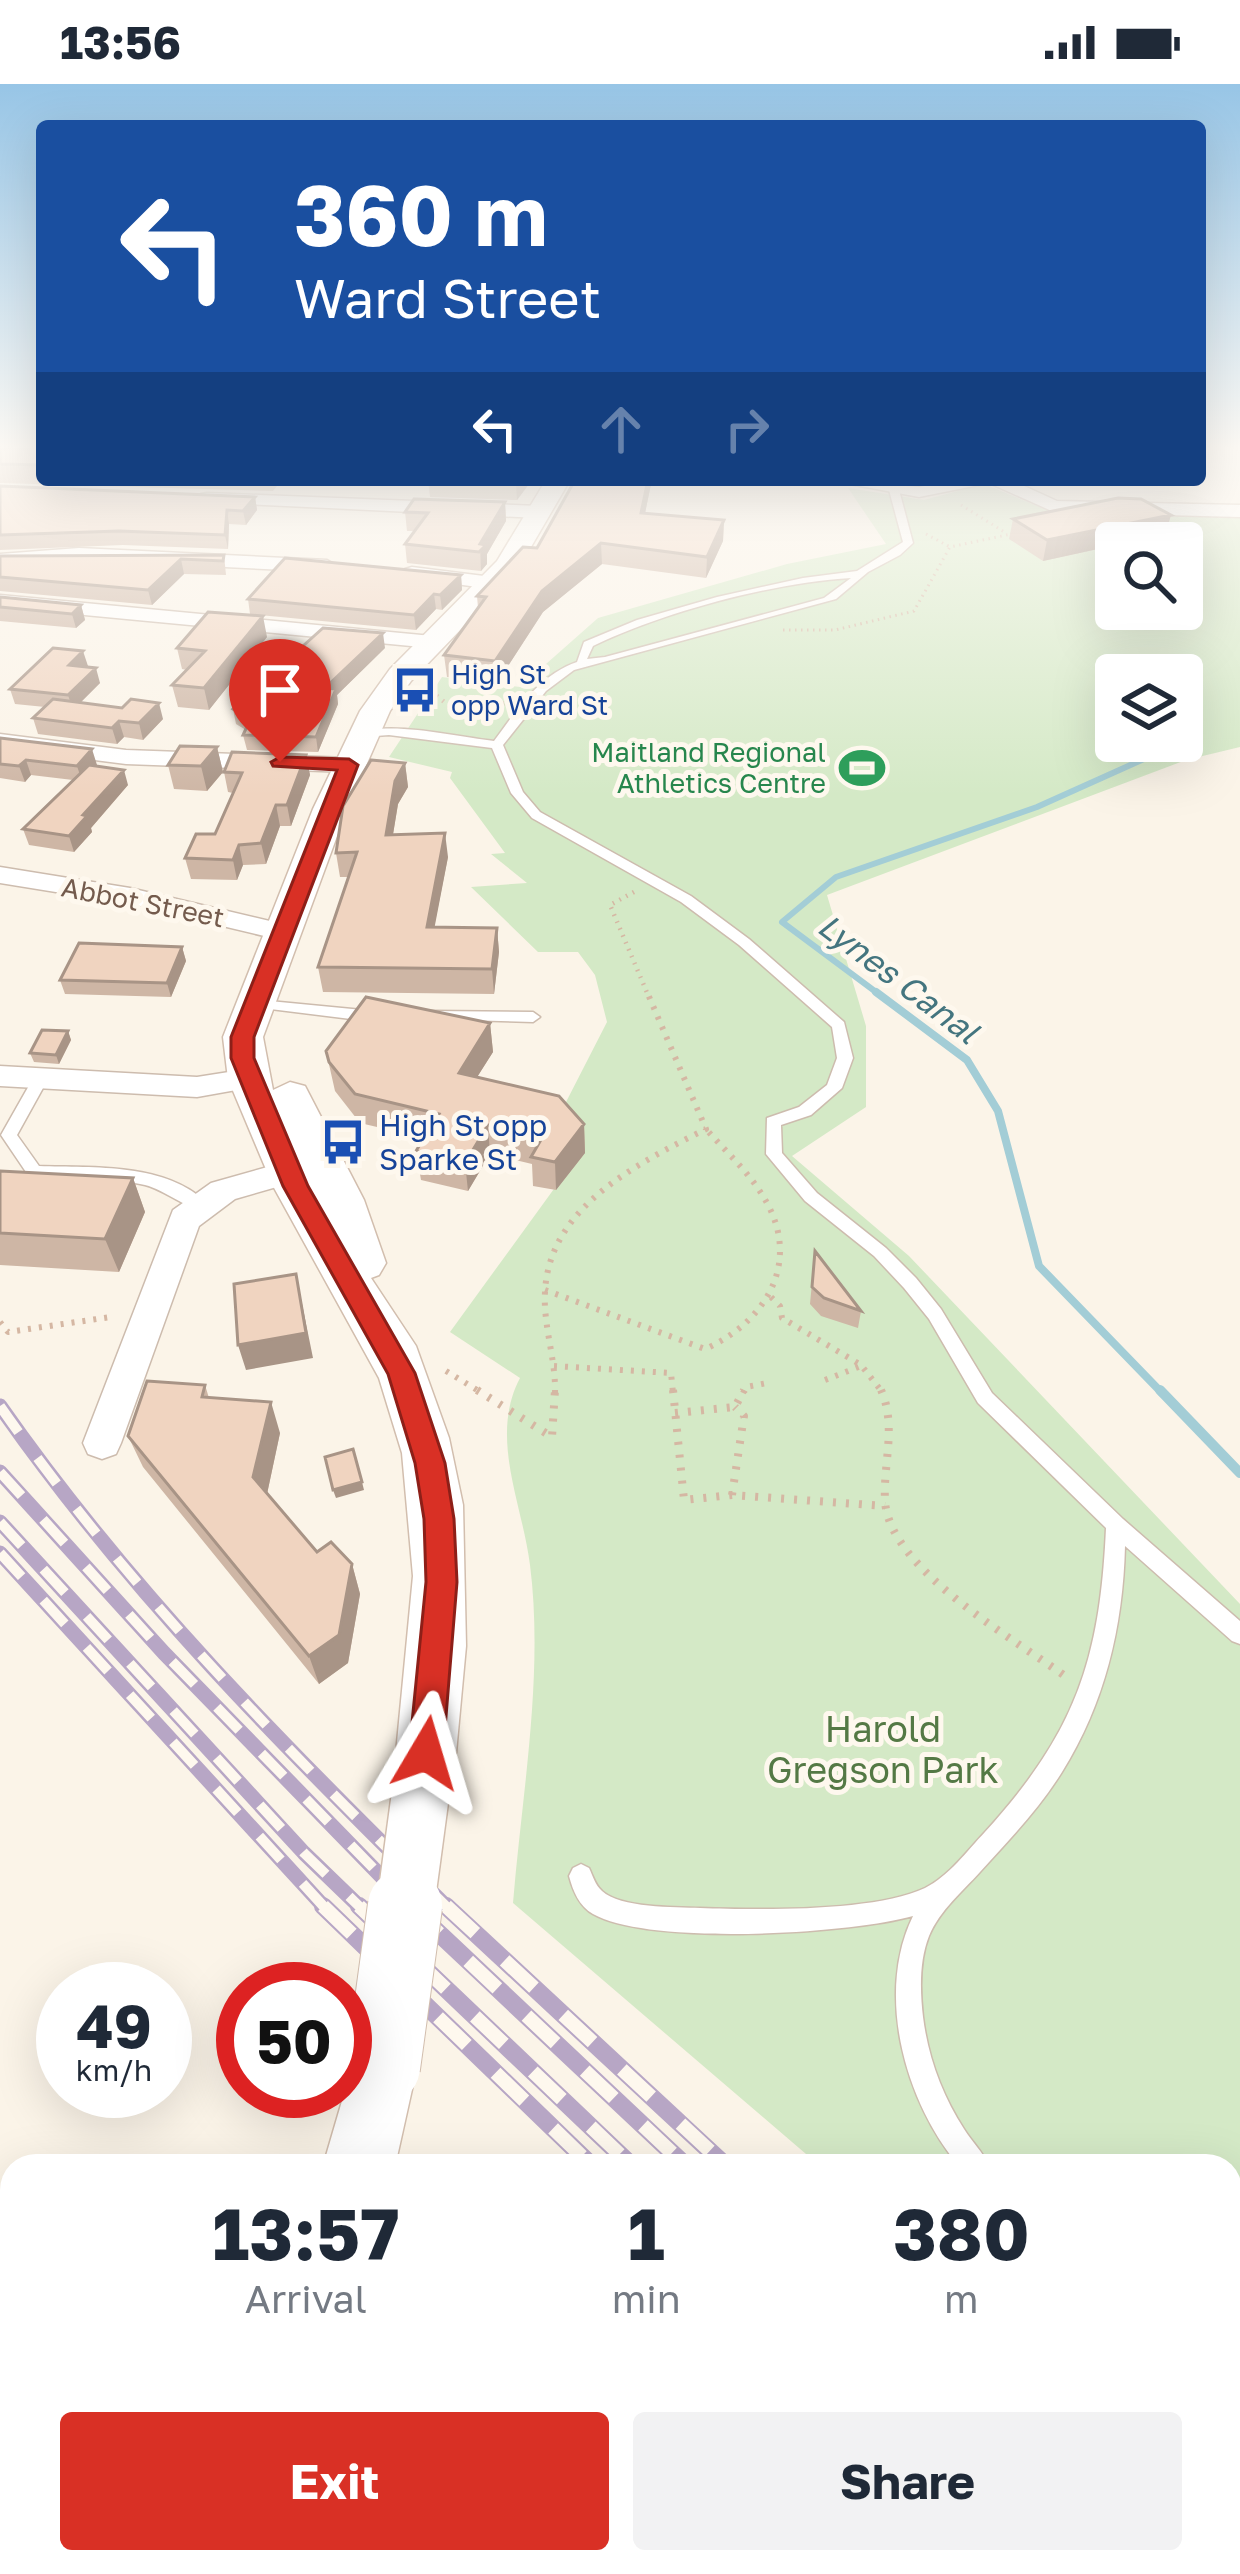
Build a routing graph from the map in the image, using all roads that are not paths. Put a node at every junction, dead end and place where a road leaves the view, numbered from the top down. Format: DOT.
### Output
graph roads {
  1 [pos="276,564"];
  2 [pos="504,564"];
  3 [pos="881,564"];
  4 [pos="350,568"];
  5 [pos="392,572"];
  6 [pos="860,574"];
  7 [pos="492,583"];
  8 [pos="0,601"];
  9 [pos="432,642"];
  10 [pos="581,660"];
  11 [pos="0,741"];
  12 [pos="497,745"];
  13 [pos="355,749"];
  14 [pos="0,875"];
  15 [pos="285,933"];
  16 [pos="259,1004"];
  17 [pos="398,1016"];
  18 [pos="419,1016"];
  19 [pos="533,1017"];
  20 [pos="0,1076"];
  21 [pos="40,1078"];
  22 [pos="266,1081"];
  23 [pos="297,1178"];
  24 [pos="202,1205"];
  25 [pos="361,1258"];
  26 [pos="424,1372"];
  27 [pos="102,1443"];
  28 [pos="1116,1526"];
  29 [pos="1240,1634"];
  30 [pos="580,1876"];
  31 [pos="950,1884"];
  32 [pos="383,2067"];
  33 [pos="361,2154"];
  34 [pos="383,2154"];
  35 [pos="963,2154"];
  1 -- 4 [label="street"];
  2 -- 7 [label="main road"];
  3 -- 6 [label="lane"];
  5 -- 7 [label="street"];
  6 -- 10 [label="lane"];
  6 -- 10 [label="lane"];
  7 -- 9 [label="main road"];
  8 -- 9 [label="street"];
  9 -- 13 [label="main road"];
  10 -- 12 [label="lane"];
  11 -- 13 [label="street"];
  12 -- 13 [label="lane"];
  12 -- 28 [label="lane"];
  13 -- 15 [label="main road"];
  14 -- 15 [label="street, Abbot Street"];
  15 -- 16 [label="main road"];
  16 -- 17 [label="lane"];
  16 -- 22 [label="main road"];
  18 -- 19 [label="lane"];
  20 -- 21 [label="street"];
  21 -- 22 [label="street"];
  21 -- 24 [label="lane"];
  22 -- 23 [label="main road"];
  22 -- 25 [label="main road"];
  23 -- 24 [label="street"];
  23 -- 25 [label="main road"];
  23 -- 26 [label="main road"];
  24 -- 27 [label="street"];
  25 -- 26 [label="main road"];
  26 -- 32 [label="main road, bridge"];
  28 -- 29 [label="lane"];
  28 -- 31 [label="lane"];
  30 -- 31 [label="lane"];
  31 -- 35 [label="lane"];
  32 -- 33 [label="main road"];
  32 -- 34 [label="main road"];
}
